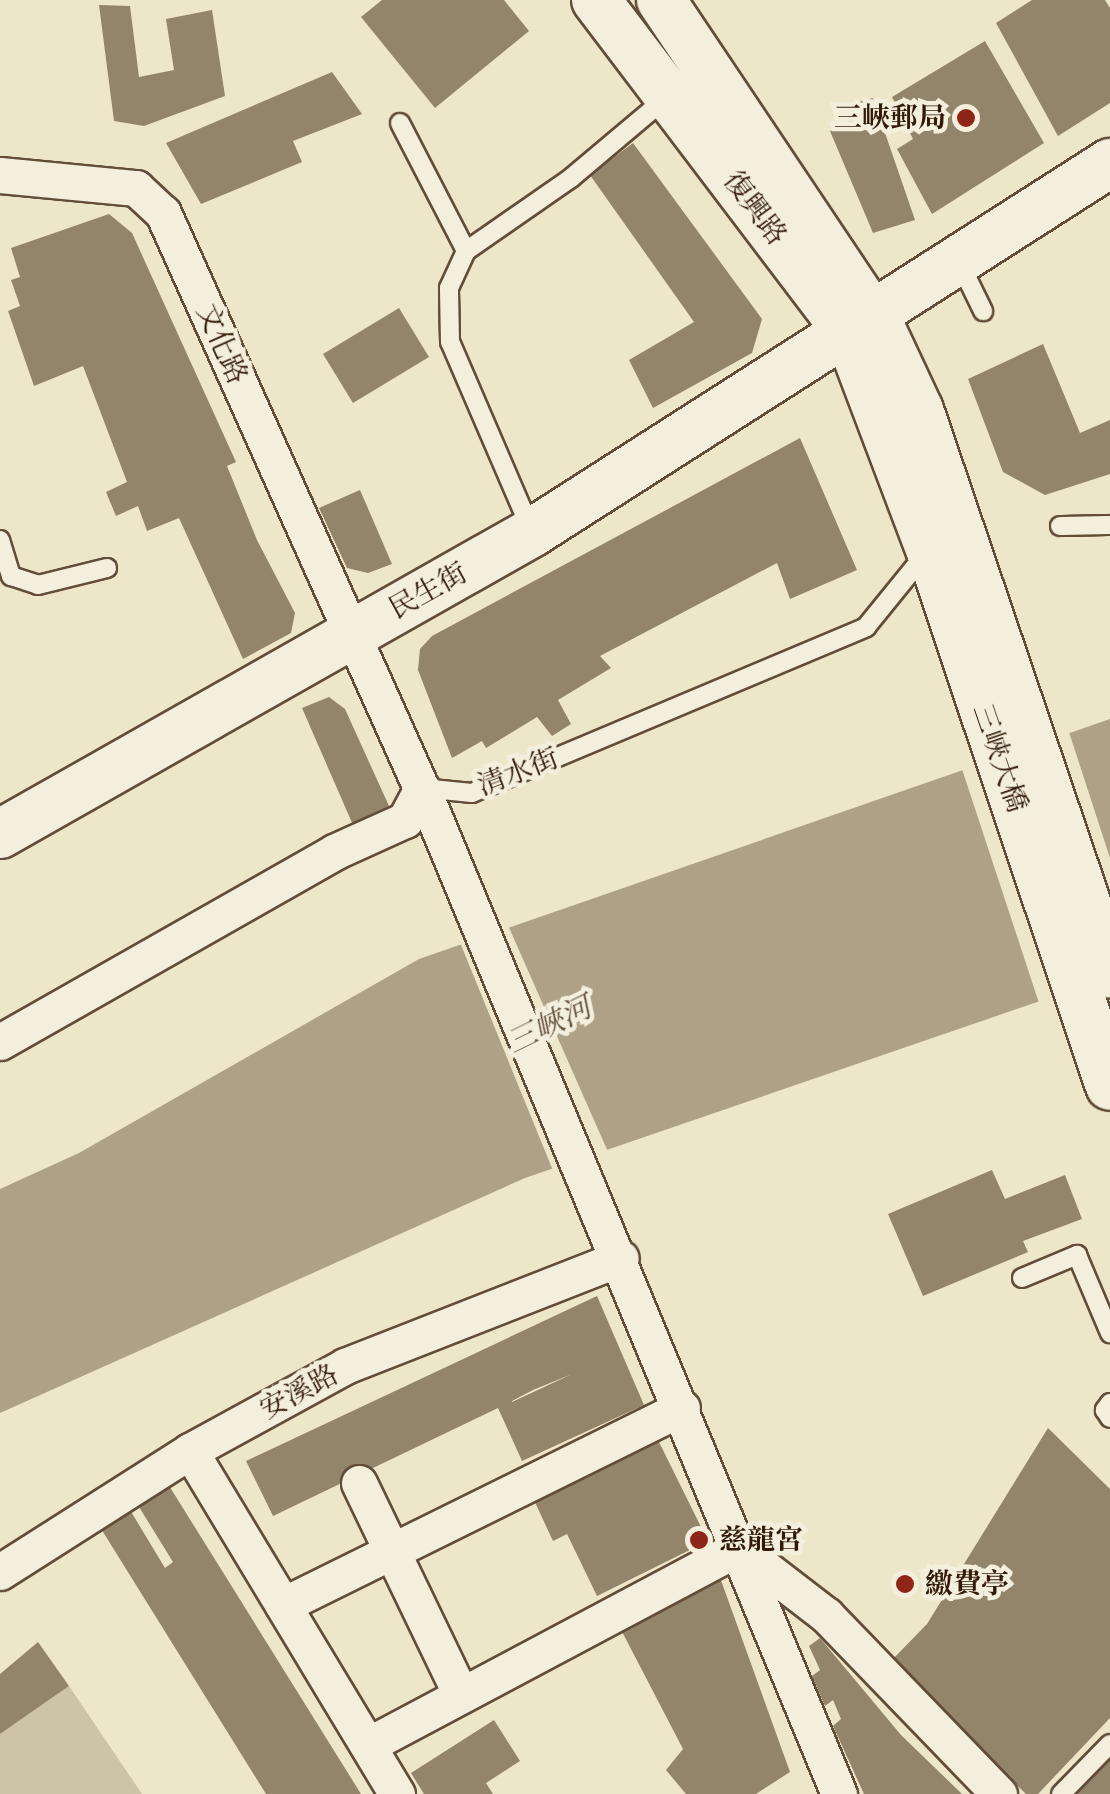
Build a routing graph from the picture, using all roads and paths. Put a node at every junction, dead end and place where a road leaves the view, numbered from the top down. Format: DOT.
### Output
graph roads {
  1 [pos="596,0"];
  2 [pos="662,0"];
  3 [pos="670,96"];
  4 [pos="400,123"];
  5 [pos="1110,163"];
  6 [pos="0,174"];
  7 [pos="1110,194"];
  8 [pos="466,251"];
  9 [pos="866,324"];
  10 [pos="902,421"];
  11 [pos="1110,525"];
  12 [pos="1060,526"];
  13 [pos="532,532"];
  14 [pos="0,540"];
  15 [pos="930,549"];
  16 [pos="106,568"];
  17 [pos="353,633"];
  18 [pos="427,800"];
  19 [pos="0,834"];
  20 [pos="1110,973"];
  21 [pos="0,1042"];
  22 [pos="1110,1086"];
  23 [pos="621,1258"];
  24 [pos="1022,1278"];
  25 [pos="1110,1333"];
  26 [pos="1110,1402"];
  27 [pos="682,1408"];
  28 [pos="1110,1418"];
  29 [pos="190,1451"];
  30 [pos="359,1483"];
  31 [pos="739,1548"];
  32 [pos="392,1552"];
  33 [pos="0,1572"];
  34 [pos="284,1605"];
  35 [pos="461,1696"];
  36 [pos="1110,1744"];
  37 [pos="368,1746"];
  38 [pos="396,1794"];
  39 [pos="839,1794"];
  40 [pos="999,1794"];
  41 [pos="1061,1794"];
  1 -- 3 [label="main road, 復興路"];
  2 -- 9 [label="main road, 復興路"];
  3 -- 8 [label="lane"];
  3 -- 9 [label="main road, 復興路"];
  4 -- 8 [label="lane"];
  5 -- 9 [label="main road, 民生街"];
  6 -- 17 [label="street, 文化路"];
  7 -- 9 [label="main road, 民生街"];
  8 -- 13 [label="lane"];
  9 -- 10 [label="main road, 復興路"];
  9 -- 13 [label="main road, 民生街"];
  10 -- 15 [label="main road, 三峽大橋"];
  10 -- 20 [label="main road, 三峽大橋"];
  11 -- 12 [label="lane"];
  13 -- 17 [label="main road, 民生街"];
  14 -- 16 [label="lane"];
  15 -- 18 [label="lane, 清水街"];
  15 -- 22 [label="main road, 三峽大橋"];
  17 -- 18 [label="street, 文化路"];
  17 -- 19 [label="main road, 民生街"];
  18 -- 21 [label="street"];
  18 -- 23 [label="street, 文化路"];
  23 -- 27 [label="street, 文化路"];
  23 -- 29 [label="street, 安溪路"];
  24 -- 25 [label="lane"];
  26 -- 28 [label="lane"];
  27 -- 31 [label="street, 文化路"];
  27 -- 32 [label="street"];
  29 -- 33 [label="street, 安溪路"];
  29 -- 34 [label="street"];
  30 -- 32 [label="street"];
  31 -- 35 [label="street"];
  31 -- 39 [label="street, 文化路"];
  31 -- 40 [label="street"];
  32 -- 34 [label="street"];
  32 -- 35 [label="street"];
  34 -- 37 [label="street"];
  35 -- 37 [label="street"];
  36 -- 41 [label="lane"];
  37 -- 38 [label="street"];
}
